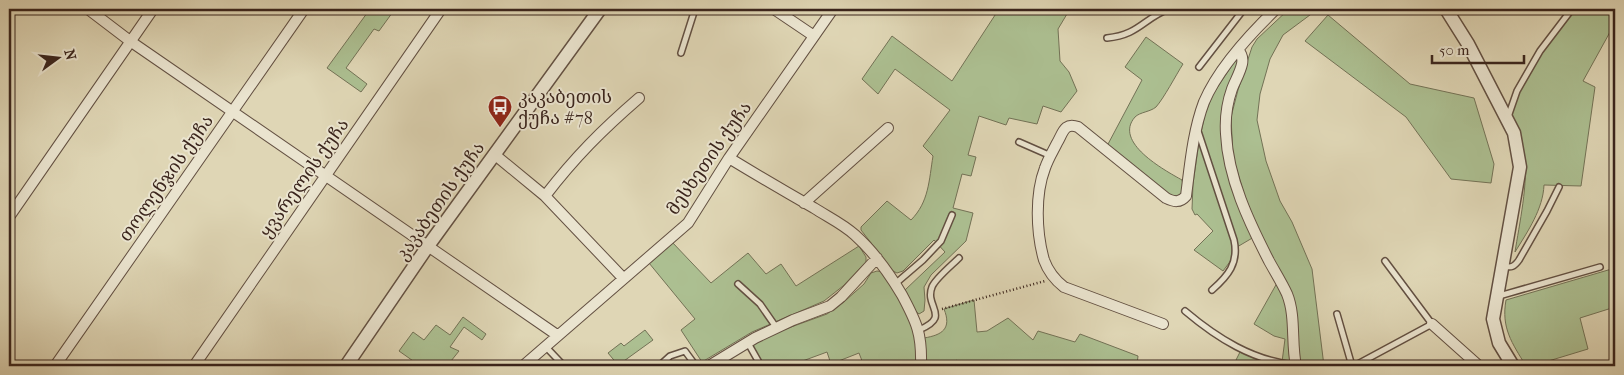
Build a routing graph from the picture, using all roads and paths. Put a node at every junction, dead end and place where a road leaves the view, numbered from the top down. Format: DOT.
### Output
graph roads {
  1 [pos="88,9"];
  2 [pos="153,9"];
  3 [pos="304,9"];
  4 [pos="441,9"];
  5 [pos="600,9"];
  6 [pos="695,9"];
  7 [pos="774,9"];
  8 [pos="833,9"];
  9 [pos="1169,9"];
  10 [pos="1244,9"];
  11 [pos="1276,9"];
  12 [pos="1572,9"];
  13 [pos="1449,10"];
  14 [pos="814,36"];
  15 [pos="1107,38"];
  16 [pos="130,41"];
  17 [pos="1238,50"];
  18 [pos="681,53"];
  19 [pos="1199,66"];
  20 [pos="639,98"];
  21 [pos="232,112"];
  22 [pos="1507,120"];
  23 [pos="888,128"];
  24 [pos="1197,128"];
  25 [pos="1019,142"];
  26 [pos="494,154"];
  27 [pos="1051,156"];
  28 [pos="729,158"];
  29 [pos="325,175"];
  30 [pos="1559,187"];
  31 [pos="545,196"];
  32 [pos="804,203"];
  33 [pos="952,215"];
  34 [pos="9,217"];
  35 [pos="428,246"];
  36 [pos="877,258"];
  37 [pos="959,258"];
  38 [pos="1385,260"];
  39 [pos="1503,266"];
  40 [pos="1600,267"];
  41 [pos="623,278"];
  42 [pos="1054,278"];
  43 [pos="738,284"];
  44 [pos="895,284"];
  45 [pos="1212,290"];
  46 [pos="1497,296"];
  47 [pos="935,311"];
  48 [pos="1185,311"];
  49 [pos="1337,314"];
  50 [pos="1162,324"];
  51 [pos="1432,324"];
  52 [pos="776,327"];
  53 [pos="919,330"];
  54 [pos="557,335"];
  55 [pos="748,342"];
  56 [pos="546,346"];
  57 [pos="55,366"];
  58 [pos="194,366"];
  59 [pos="346,366"];
  60 [pos="523,366"];
  61 [pos="564,366"];
  62 [pos="659,366"];
  63 [pos="696,366"];
  64 [pos="709,366"];
  65 [pos="761,366"];
  66 [pos="921,366"];
  67 [pos="1296,366"];
  68 [pos="1353,366"];
  69 [pos="1479,366"];
  70 [pos="1513,366"];
  1 -- 16 [label="street"];
  2 -- 16 [label="street"];
  3 -- 21 [label="street, თოლენჯის ქუჩა"];
  4 -- 29 [label="street, ყვარელის ქუჩა"];
  5 -- 26 [label="street, კაკაბეთის ქუჩა"];
  6 -- 18 [label="lane"];
  7 -- 14 [label="street"];
  8 -- 14 [label="street, მესხეთის ქუჩა"];
  9 -- 15 [label="lane"];
  10 -- 19 [label="lane"];
  11 -- 17 [label="street"];
  12 -- 22 [label="lane"];
  13 -- 22 [label="street"];
  14 -- 28 [label="street, მესხეთის ქუჩა"];
  16 -- 21 [label="street"];
  16 -- 34 [label="street"];
  17 -- 24 [label="street"];
  17 -- 67 [label="street"];
  20 -- 31 [label="street"];
  21 -- 29 [label="street"];
  21 -- 57 [label="street, თოლენჯის ქუჩა"];
  22 -- 39 [label="street"];
  23 -- 32 [label="street"];
  24 -- 27 [label="street"];
  24 -- 45 [label="lane"];
  25 -- 27 [label="lane"];
  26 -- 31 [label="street"];
  26 -- 35 [label="street, კაკაბეთის ქუჩა"];
  27 -- 42 [label="street"];
  28 -- 32 [label="street"];
  28 -- 41 [label="street, მესხეთის ქუჩა"];
  29 -- 35 [label="street"];
  29 -- 58 [label="street, ყვარელის ქუჩა"];
  30 -- 39 [label="lane"];
  31 -- 41 [label="street"];
  32 -- 36 [label="street"];
  33 -- 44 [label="lane"];
  35 -- 54 [label="street"];
  35 -- 59 [label="street, კაკაბეთის ქუჩა"];
  36 -- 44 [label="street"];
  36 -- 52 [label="street"];
  37 -- 47 [label="lane"];
  38 -- 51 [label="lane"];
  39 -- 46 [label="street"];
  40 -- 46 [label="lane"];
  41 -- 54 [label="street, მესხეთის ქუჩა"];
  42 -- 47 [label="path"];
  42 -- 50 [label="street"];
  43 -- 52 [label="lane"];
  44 -- 53 [label="street"];
  46 -- 70 [label="street"];
  47 -- 53 [label="lane"];
  48 -- 67 [label="lane"];
  49 -- 68 [label="lane"];
  51 -- 68 [label="lane"];
  51 -- 69 [label="street"];
  52 -- 55 [label="street"];
  53 -- 66 [label="street"];
  54 -- 56 [label="street, მესხეთის ქუჩა"];
  55 -- 64 [label="street"];
  55 -- 65 [label="lane"];
  56 -- 60 [label="street, მესხეთის ქუჩა"];
  56 -- 61 [label="lane"];
  62 -- 63 [label="lane"];
}
